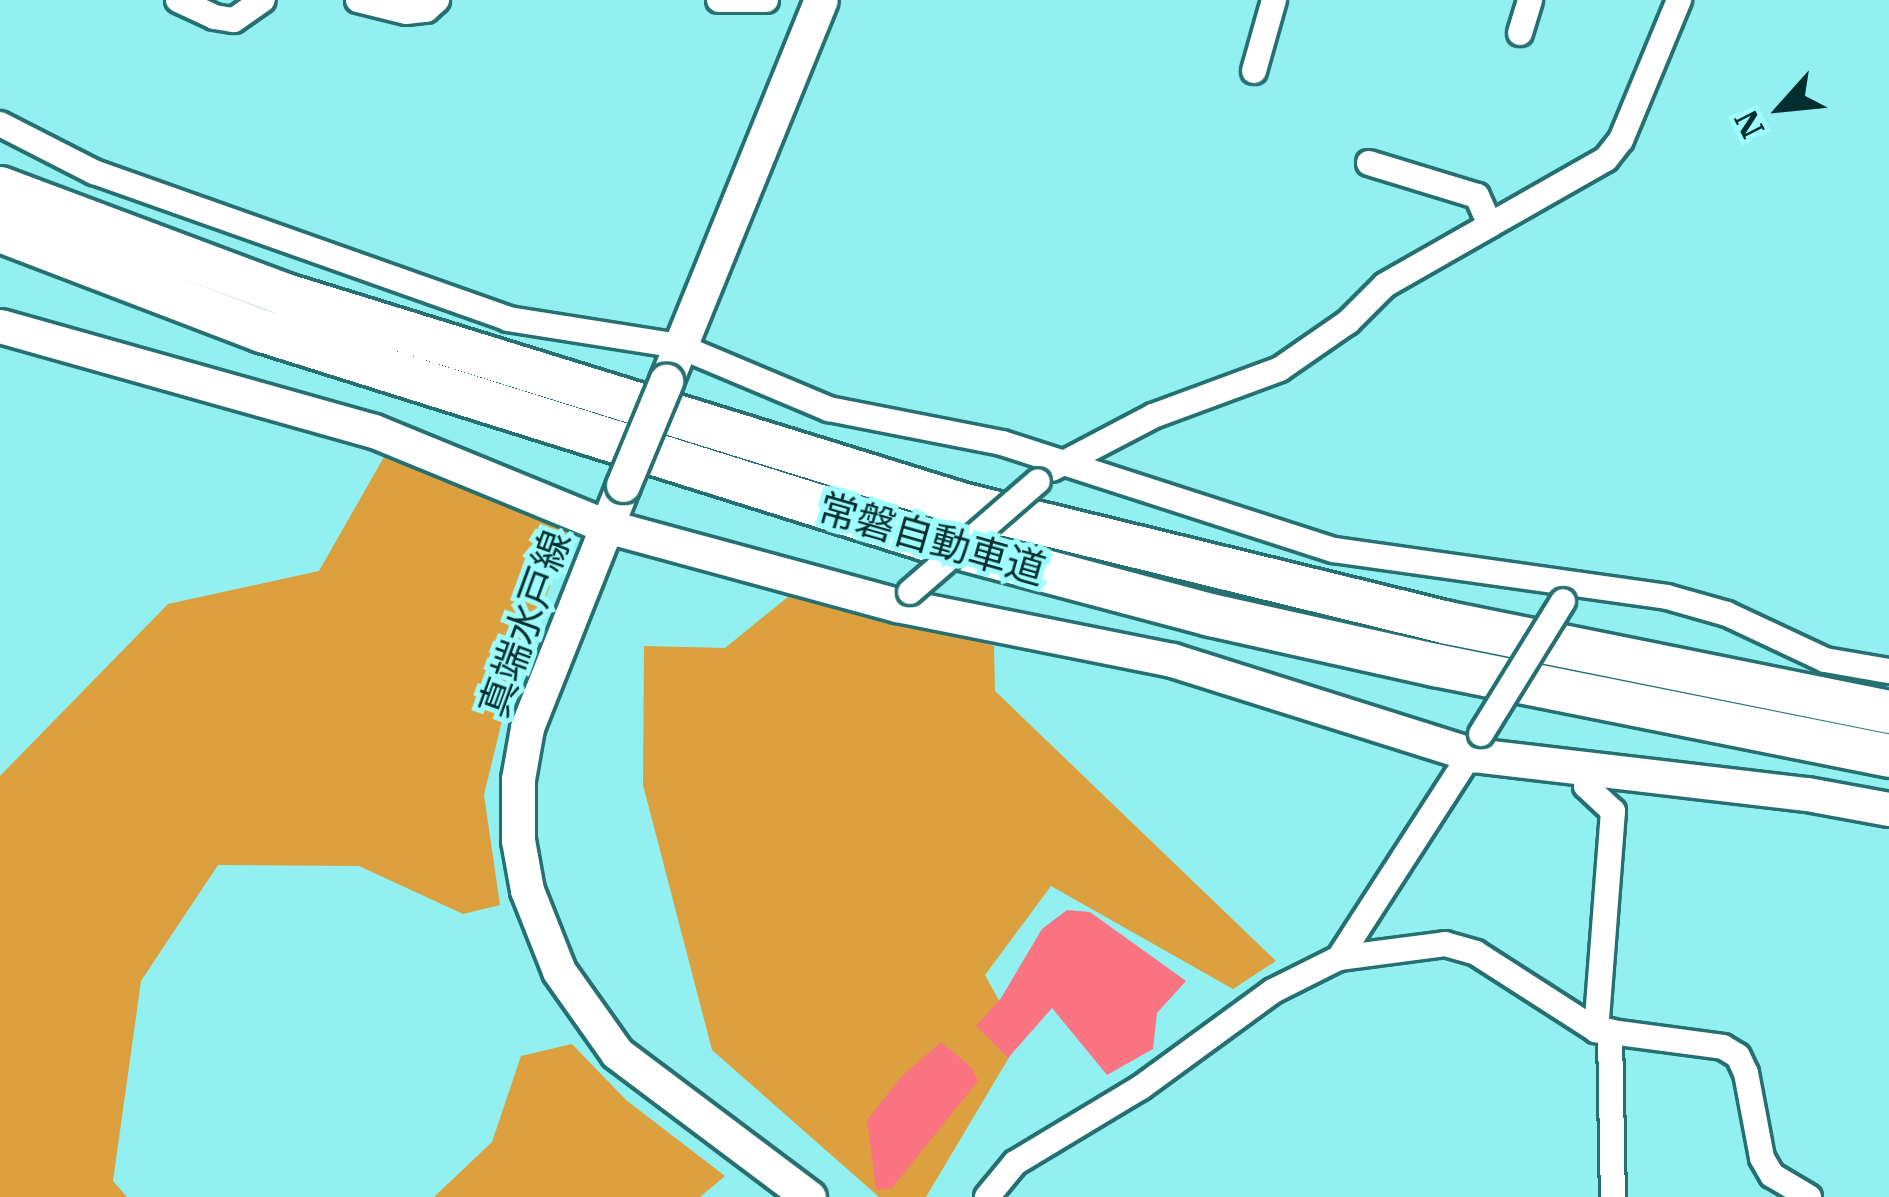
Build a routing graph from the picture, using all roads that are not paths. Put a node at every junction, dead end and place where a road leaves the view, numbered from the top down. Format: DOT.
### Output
graph roads {
  1 [pos="178,0"];
  2 [pos="263,0"];
  3 [pos="358,0"];
  4 [pos="437,0"];
  5 [pos="719,0"];
  6 [pos="766,0"];
  7 [pos="820,0"];
  8 [pos="1274,0"];
  9 [pos="1530,0"];
  10 [pos="1679,0"];
  11 [pos="1520,33"];
  12 [pos="1254,71"];
  13 [pos="0,124"];
  14 [pos="1369,163"];
  15 [pos="0,188"];
  16 [pos="1490,225"];
  17 [pos="0,231"];
  18 [pos="0,326"];
  19 [pos="679,346"];
  20 [pos="1060,463"];
  21 [pos="606,526"];
  22 [pos="1567,591"];
  23 [pos="904,598"];
  24 [pos="1889,671"];
  25 [pos="1889,712"];
  26 [pos="1478,744"];
  27 [pos="1889,757"];
  28 [pos="1587,768"];
  29 [pos="1889,809"];
  30 [pos="1340,958"];
  31 [pos="1603,1030"];
  32 [pos="809,1197"];
  33 [pos="987,1197"];
  34 [pos="1612,1197"];
  35 [pos="1809,1197"];
  1 -- 2 [label="street"];
  3 -- 4 [label="street"];
  5 -- 6 [label="street"];
  7 -- 19 [label="street, 真端水戸線"];
  8 -- 12 [label="street"];
  9 -- 11 [label="street"];
  10 -- 16 [label="street"];
  13 -- 19 [label="street"];
  14 -- 16 [label="street"];
  15 -- 25 [label="highway, 常磐自動車道"];
  16 -- 20 [label="street"];
  17 -- 27 [label="highway, 常磐自動車道"];
  18 -- 21 [label="street"];
  19 -- 20 [label="street"];
  19 -- 21 [label="street, 真端水戸線, bridge"];
  20 -- 22 [label="street"];
  20 -- 23 [label="street, bridge"];
  21 -- 23 [label="street"];
  21 -- 32 [label="street, 真端水戸線"];
  22 -- 24 [label="street"];
  22 -- 26 [label="street, bridge"];
  23 -- 26 [label="street"];
  26 -- 28 [label="street"];
  26 -- 30 [label="street"];
  28 -- 29 [label="street"];
  28 -- 31 [label="street"];
  30 -- 31 [label="street"];
  30 -- 33 [label="street"];
  31 -- 34 [label="street"];
  31 -- 35 [label="street"];
}
